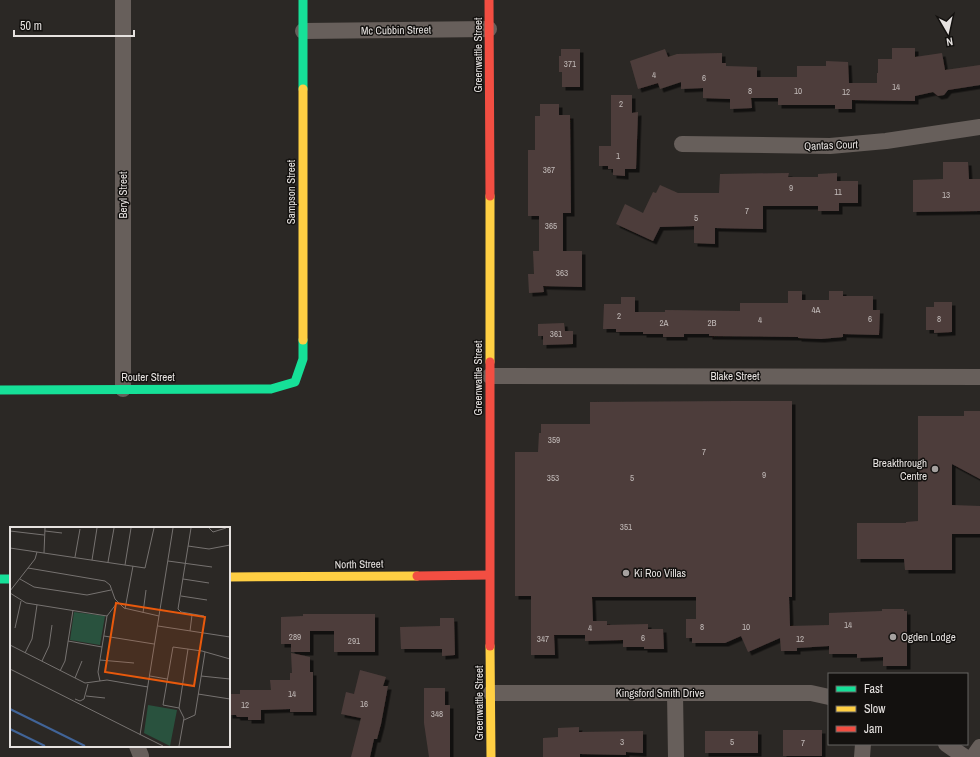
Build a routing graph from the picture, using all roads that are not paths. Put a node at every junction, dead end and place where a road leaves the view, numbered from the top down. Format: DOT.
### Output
graph roads {
  1 [pos="123,0"];
  2 [pos="303,0"];
  3 [pos="490,0"];
  4 [pos="489,29"];
  5 [pos="303,31"];
  6 [pos="980,127"];
  7 [pos="682,144"];
  8 [pos="490,376"];
  9 [pos="980,377"];
  10 [pos="295,382"];
  11 [pos="123,389"];
  12 [pos="0,390"];
  13 [pos="489,575"];
  14 [pos="230,577"];
  15 [pos="491,693"];
  16 [pos="675,693"];
  17 [pos="828,697"];
  18 [pos="863,745"];
  19 [pos="947,745"];
  20 [pos="980,747"];
  21 [pos="491,757"];
  22 [pos="676,757"];
  23 [pos="862,757"];
  24 [pos="965,757"];
  25 [pos="973,757"];
  1 -- 11 [label="street, Beryl Street"];
  2 -- 5 [label="street, Sampson Street"];
  3 -- 4 [label="street, Greenwattle Street"];
  4 -- 5 [label="street, Mc Cubbin Street"];
  4 -- 8 [label="street, Greenwattle Street"];
  5 -- 10 [label="street, Sampson Street"];
  6 -- 7 [label="street, Qantas Court"];
  8 -- 9 [label="street, Blake Street"];
  8 -- 13 [label="street, Greenwattle Street"];
  10 -- 11 [label="street, Router Street"];
  11 -- 12 [label="street, Router Street"];
  13 -- 14 [label="street, North Street"];
  13 -- 15 [label="street, Greenwattle Street"];
  15 -- 16 [label="street, Kingsford Smith Drive"];
  15 -- 21 [label="street, Greenwattle Street"];
  16 -- 17 [label="street, Kingsford Smith Drive"];
  16 -- 22 [label="street"];
  18 -- 23 [label="street"];
  19 -- 24 [label="street"];
  20 -- 25 [label="street"];
}
